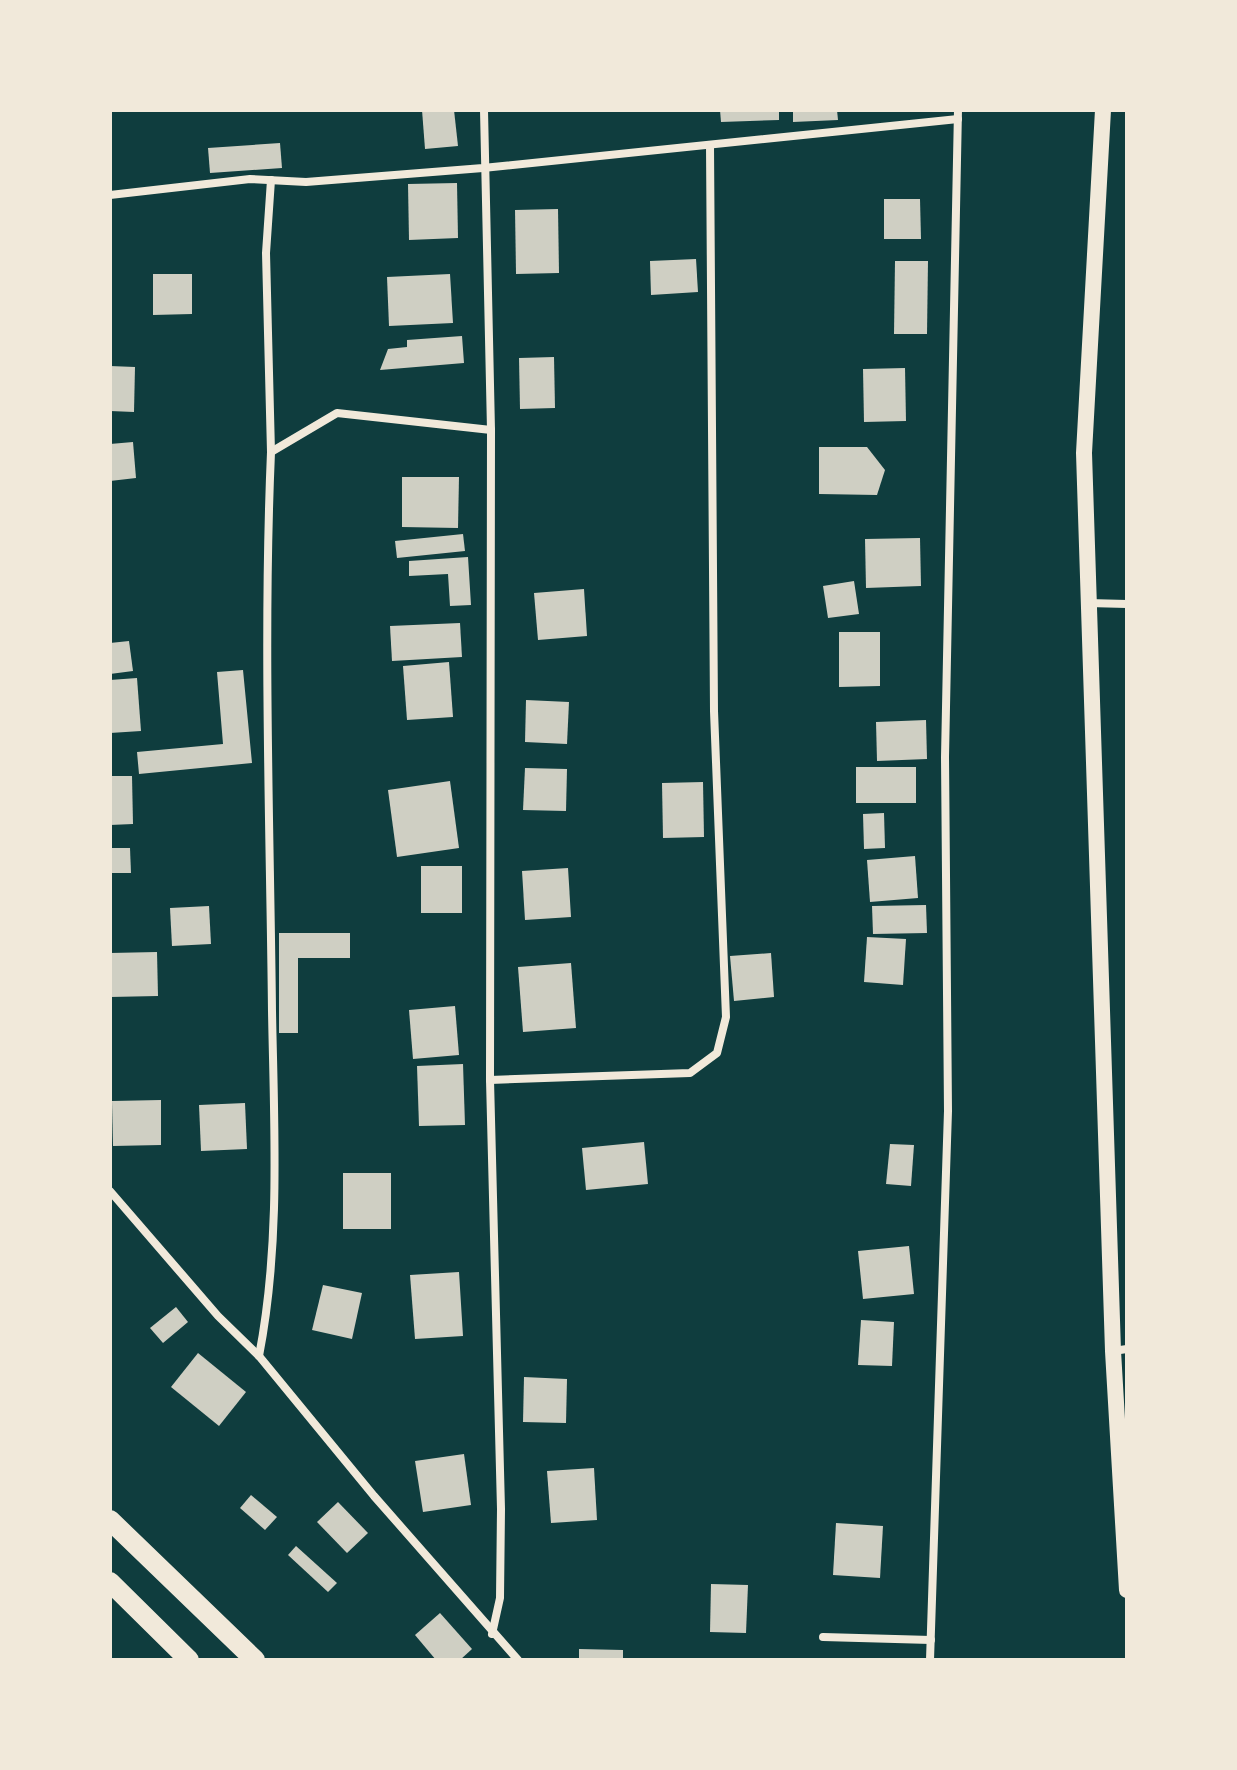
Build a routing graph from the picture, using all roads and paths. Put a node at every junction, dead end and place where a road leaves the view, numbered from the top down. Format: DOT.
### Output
graph roads {
  1 [pos="484,110"];
  2 [pos="1103,110"];
  3 [pos="958,114"];
  4 [pos="710,146"];
  5 [pos="483,168"];
  6 [pos="271,180"];
  7 [pos="110,195"];
  8 [pos="491,430"];
  9 [pos="271,452"];
  10 [pos="1087,603"];
  11 [pos="1127,604"];
  12 [pos="490,1080"];
  13 [pos="110,1191"];
  14 [pos="1120,1350"];
  15 [pos="259,1356"];
  16 [pos="110,1520"];
  17 [pos="110,1582"];
  18 [pos="1127,1590"];
  19 [pos="492,1634"];
  20 [pos="823,1637"];
  21 [pos="931,1640"];
  22 [pos="189,1660"];
  23 [pos="255,1660"];
  24 [pos="518,1660"];
  25 [pos="930,1660"];
  1 -- 5 [label="street"];
  2 -- 10 [label="main road"];
  3 -- 4 [label="street"];
  3 -- 21 [label="street"];
  4 -- 5 [label="street"];
  4 -- 12 [label="street"];
  5 -- 6 [label="street"];
  5 -- 8 [label="street"];
  6 -- 7 [label="street"];
  6 -- 9 [label="street"];
  8 -- 9 [label="street"];
  8 -- 12 [label="street"];
  9 -- 15 [label="street"];
  10 -- 11 [label="street"];
  10 -- 14 [label="main road"];
  12 -- 19 [label="street"];
  13 -- 15 [label="street"];
  14 -- 18 [label="main road"];
  15 -- 19 [label="street"];
  16 -- 23 [label="highway"];
  17 -- 22 [label="highway"];
  19 -- 24 [label="street"];
  20 -- 21 [label="street"];
  21 -- 25 [label="street"];
}
